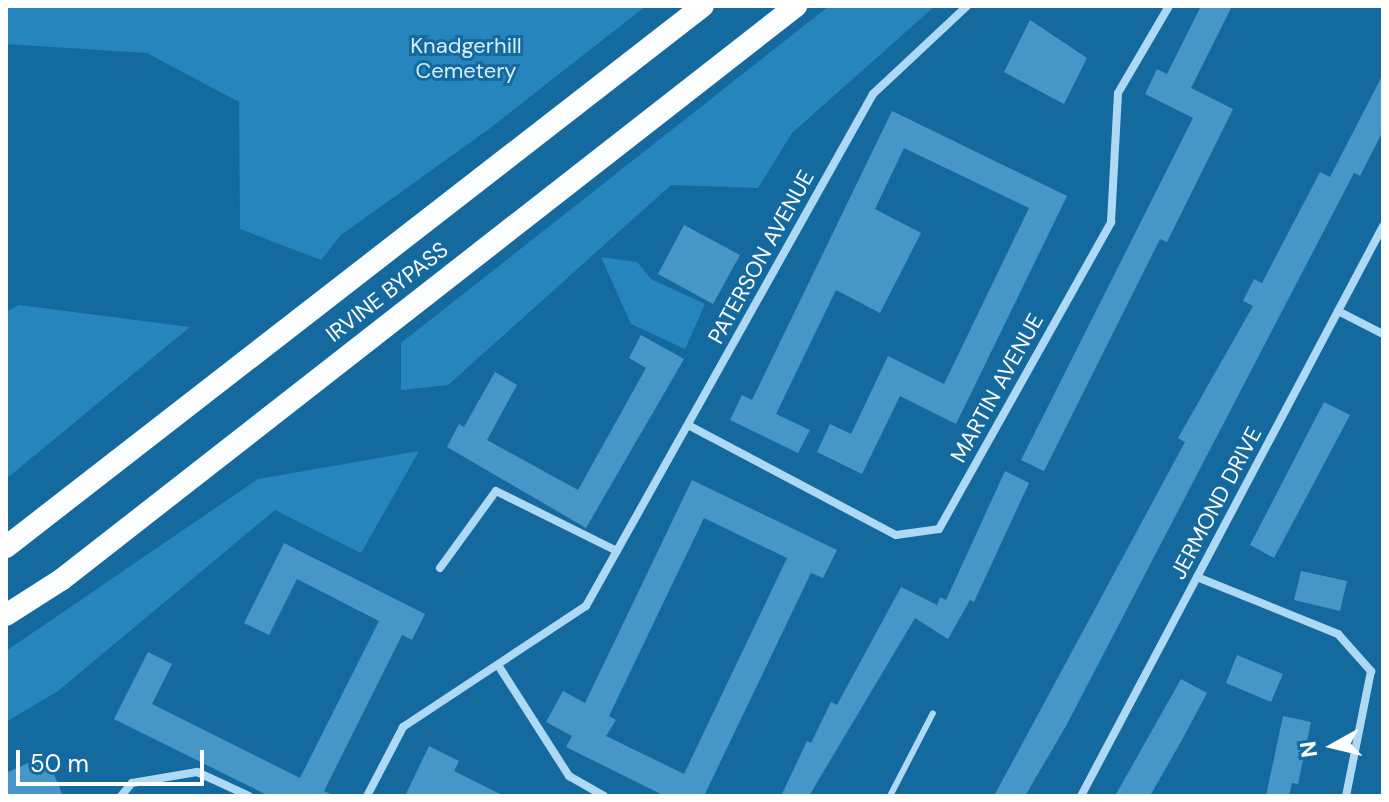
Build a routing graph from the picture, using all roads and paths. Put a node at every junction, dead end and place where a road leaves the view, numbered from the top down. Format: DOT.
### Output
graph roads {
  1 [pos="703,6"];
  2 [pos="796,6"];
  3 [pos="967,6"];
  4 [pos="1169,6"];
  5 [pos="1383,226"];
  6 [pos="1338,311"];
  7 [pos="1383,334"];
  8 [pos="688,425"];
  9 [pos="6,547"];
  10 [pos="617,551"];
  11 [pos="440,568"];
  12 [pos="1197,577"];
  13 [pos="6,615"];
  14 [pos="498,665"];
  15 [pos="933,713"];
  16 [pos="121,796"];
  17 [pos="249,796"];
  18 [pos="367,796"];
  19 [pos="604,796"];
  20 [pos="890,796"];
  21 [pos="1081,796"];
  22 [pos="1346,796"];
  1 -- 9 [label="highway, IRVINE BYPASS"];
  2 -- 13 [label="highway, IRVINE BYPASS"];
  3 -- 8 [label="street, PATERSON AVENUE"];
  4 -- 8 [label="street, MARTIN AVENUE"];
  5 -- 6 [label="street, JERMOND DRIVE"];
  6 -- 7 [label="street"];
  6 -- 12 [label="street, JERMOND DRIVE"];
  8 -- 10 [label="street, PATERSON AVENUE"];
  10 -- 11 [label="street"];
  10 -- 14 [label="street, PATERSON AVENUE"];
  12 -- 21 [label="street, JERMOND DRIVE"];
  12 -- 22 [label="street"];
  14 -- 18 [label="street, PATERSON AVENUE"];
  14 -- 19 [label="street"];
  15 -- 20 [label="lane"];
  16 -- 17 [label="street"];
}
